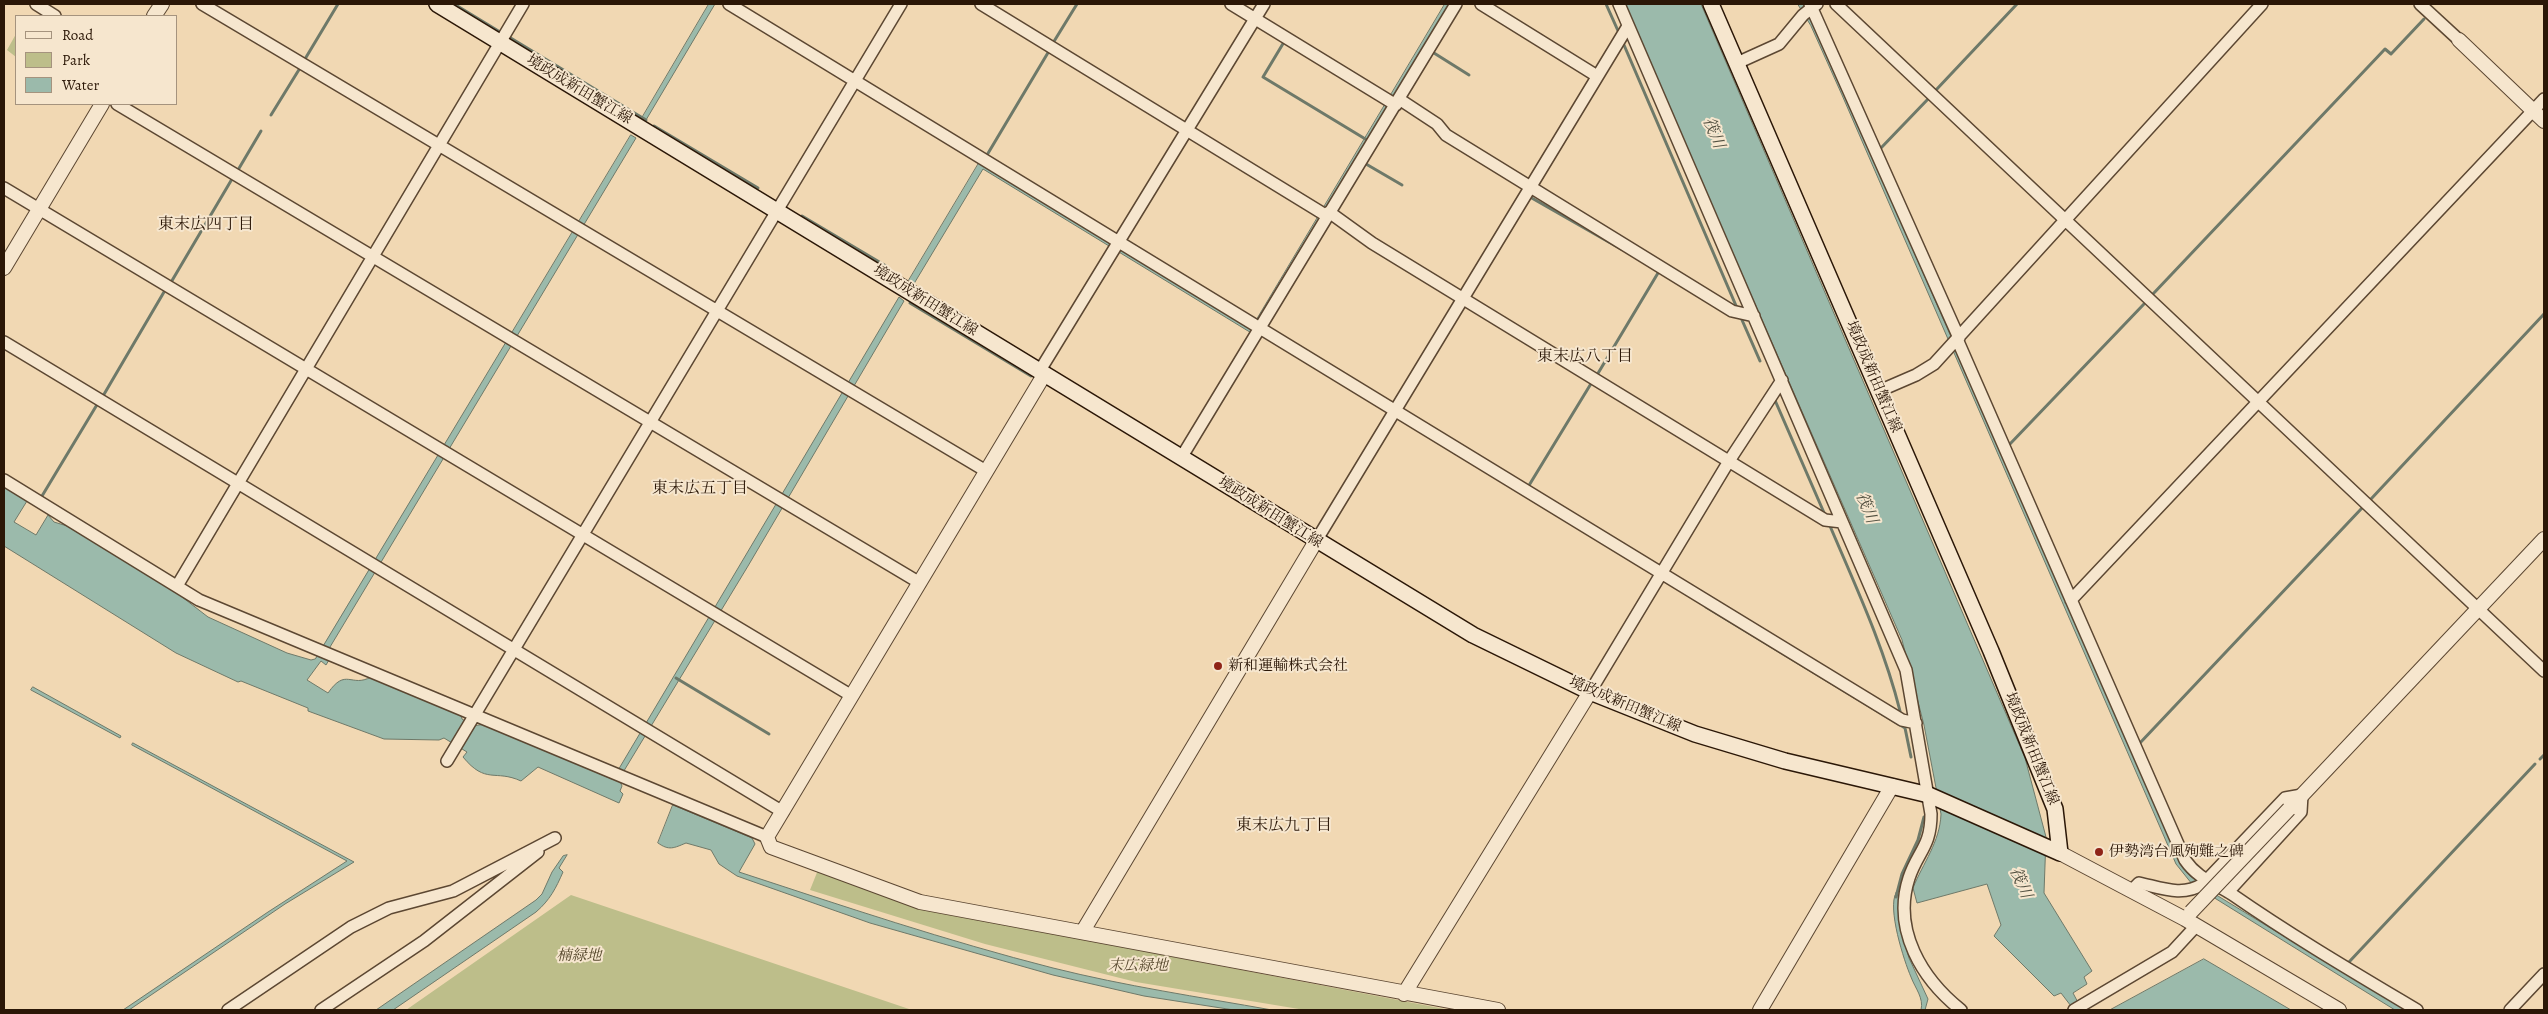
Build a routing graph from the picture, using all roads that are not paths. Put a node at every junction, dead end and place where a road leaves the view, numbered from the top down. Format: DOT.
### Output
graph roads {
  1 [pos="36,4"];
  2 [pos="162,4"];
  3 [pos="202,4"];
  4 [pos="437,4"];
  5 [pos="523,4"];
  6 [pos="729,4"];
  7 [pos="901,4"];
  8 [pos="981,4"];
  9 [pos="1231,4"];
  10 [pos="1264,4"];
  11 [pos="1456,4"];
  12 [pos="1481,4"];
  13 [pos="1619,4"];
  14 [pos="1711,4"];
  15 [pos="1836,4"];
  16 [pos="2262,4"];
  17 [pos="2420,4"];
  18 [pos="1810,8"];
  19 [pos="53,15"];
  20 [pos="155,15"];
  21 [pos="1255,18"];
  22 [pos="1628,26"];
  23 [pos="2459,40"];
  24 [pos="500,42"];
  25 [pos="1737,63"];
  26 [pos="1597,76"];
  27 [pos="854,80"];
  28 [pos="2544,99"];
  29 [pos="1393,102"];
  30 [pos="101,105"];
  31 [pos="119,105"];
  32 [pos="2533,110"];
  33 [pos="2544,121"];
  34 [pos="1186,130"];
  35 [pos="439,146"];
  36 [pos="1530,187"];
  37 [pos="4,188"];
  38 [pos="39,209"];
  39 [pos="777,209"];
  40 [pos="1325,214"];
  41 [pos="2066,220"];
  42 [pos="1117,246"];
  43 [pos="372,258"];
  44 [pos="4,268"];
  45 [pos="1463,299"];
  46 [pos="716,312"];
  47 [pos="1754,316"];
  48 [pos="1261,328"];
  49 [pos="1955,341"];
  50 [pos="4,342"];
  51 [pos="306,370"];
  52 [pos="1042,374"];
  53 [pos="1782,380"];
  54 [pos="1879,390"];
  55 [pos="2258,402"];
  56 [pos="1395,410"];
  57 [pos="650,423"];
  58 [pos="1181,458"];
  59 [pos="1730,461"];
  60 [pos="986,471"];
  61 [pos="4,480"];
  62 [pos="238,484"];
  63 [pos="1842,522"];
  64 [pos="582,534"];
  65 [pos="2544,539"];
  66 [pos="1316,542"];
  67 [pos="1661,573"];
  68 [pos="920,583"];
  69 [pos="177,586"];
  70 [pos="2071,600"];
  71 [pos="2479,609"];
  72 [pos="514,649"];
  73 [pos="2544,670"];
  74 [pos="1590,692"];
  75 [pos="852,696"];
  76 [pos="473,717"];
  77 [pos="1916,723"];
  78 [pos="449,757"];
  79 [pos="1892,786"];
  80 [pos="1930,795"];
  81 [pos="2302,796"];
  82 [pos="783,812"];
  83 [pos="767,837"];
  84 [pos="2056,851"];
  85 [pos="2201,885"];
  86 [pos="2132,890"];
  87 [pos="2228,892"];
  88 [pos="2191,919"];
  89 [pos="1083,931"];
  90 [pos="2544,974"];
  91 [pos="1404,994"];
  92 [pos="228,1010"];
  93 [pos="321,1010"];
  94 [pos="1498,1010"];
  95 [pos="1760,1010"];
  96 [pos="1960,1010"];
  97 [pos="2074,1010"];
  98 [pos="2339,1010"];
  99 [pos="2416,1010"];
  100 [pos="2510,1010"];
  1 -- 19 [label="street"];
  2 -- 20 [label="street"];
  3 -- 35 [label="street"];
  4 -- 24 [label="main road, 境政成新田蟹江線"];
  5 -- 24 [label="street"];
  6 -- 27 [label="street"];
  7 -- 27 [label="street"];
  8 -- 34 [label="street"];
  9 -- 21 [label="street"];
  10 -- 21 [label="street"];
  11 -- 29 [label="street"];
  12 -- 26 [label="street"];
  13 -- 22 [label="street"];
  14 -- 25 [label="main road, 境政成新田蟹江線"];
  15 -- 41 [label="street"];
  16 -- 41 [label="street"];
  17 -- 23 [label="street"];
  18 -- 25 [label="street"];
  18 -- 49 [label="street"];
  21 -- 29 [label="street"];
  21 -- 34 [label="street"];
  22 -- 26 [label="street"];
  22 -- 47 [label="street"];
  23 -- 32 [label="street"];
  24 -- 35 [label="street"];
  24 -- 39 [label="main road, 境政成新田蟹江線"];
  25 -- 54 [label="main road, 境政成新田蟹江線"];
  26 -- 36 [label="street"];
  27 -- 39 [label="street"];
  27 -- 42 [label="street"];
  28 -- 32 [label="street"];
  29 -- 36 [label="street"];
  29 -- 40 [label="street"];
  30 -- 38 [label="street"];
  31 -- 43 [label="street"];
  32 -- 33 [label="street"];
  32 -- 55 [label="street"];
  34 -- 40 [label="street"];
  34 -- 42 [label="street"];
  35 -- 43 [label="street"];
  35 -- 46 [label="street"];
  36 -- 45 [label="street"];
  36 -- 47 [label="street"];
  37 -- 38 [label="street"];
  38 -- 44 [label="street"];
  38 -- 51 [label="street"];
  39 -- 46 [label="street"];
  39 -- 52 [label="main road, 境政成新田蟹江線"];
  40 -- 45 [label="street"];
  40 -- 48 [label="street"];
  41 -- 49 [label="street"];
  41 -- 55 [label="street"];
  42 -- 48 [label="street"];
  42 -- 52 [label="street"];
  43 -- 51 [label="street"];
  43 -- 57 [label="street"];
  45 -- 56 [label="street"];
  45 -- 59 [label="street"];
  46 -- 57 [label="street"];
  46 -- 60 [label="street"];
  47 -- 53 [label="street"];
  48 -- 56 [label="street"];
  48 -- 58 [label="street"];
  49 -- 54 [label="street"];
  49 -- 70 [label="street"];
  50 -- 62 [label="street"];
  51 -- 62 [label="street"];
  51 -- 64 [label="street"];
  52 -- 58 [label="main road, 境政成新田蟹江線"];
  52 -- 60 [label="street"];
  53 -- 59 [label="street"];
  53 -- 63 [label="street"];
  54 -- 84 [label="main road, 境政成新田蟹江線"];
  55 -- 70 [label="street"];
  55 -- 71 [label="street"];
  56 -- 66 [label="street"];
  56 -- 67 [label="street"];
  57 -- 64 [label="street"];
  57 -- 68 [label="street"];
  58 -- 66 [label="main road, 境政成新田蟹江線"];
  59 -- 63 [label="street"];
  59 -- 67 [label="street"];
  60 -- 68 [label="street"];
  61 -- 69 [label="street"];
  62 -- 69 [label="street"];
  62 -- 72 [label="street"];
  63 -- 77 [label="street"];
  64 -- 72 [label="street"];
  64 -- 75 [label="street"];
  65 -- 71 [label="street"];
  66 -- 74 [label="main road, 境政成新田蟹江線"];
  66 -- 89 [label="street"];
  67 -- 74 [label="street"];
  67 -- 77 [label="street"];
  68 -- 75 [label="street"];
  69 -- 76 [label="street"];
  70 -- 85 [label="street"];
  71 -- 73 [label="street"];
  71 -- 81 [label="street"];
  72 -- 76 [label="street"];
  72 -- 82 [label="street"];
  74 -- 79 [label="main road, 境政成新田蟹江線"];
  74 -- 91 [label="street"];
  75 -- 82 [label="street"];
  76 -- 78 [label="street"];
  76 -- 83 [label="street"];
  77 -- 80 [label="street"];
  79 -- 80 [label="main road, 境政成新田蟹江線"];
  79 -- 95 [label="street"];
  80 -- 84 [label="main road, 境政成新田蟹江線"];
  80 -- 96 [label="street"];
  81 -- 85 [label="street"];
  81 -- 87 [label="street"];
  81 -- 88 [label="street, bridge"];
  82 -- 83 [label="street"];
  83 -- 89 [label="street"];
  84 -- 86 [label="street"];
  85 -- 86 [label="street"];
  85 -- 87 [label="street"];
  86 -- 88 [label="street"];
  87 -- 99 [label="street"];
  88 -- 97 [label="street"];
  88 -- 98 [label="street"];
  89 -- 91 [label="street"];
  90 -- 100 [label="street"];
  91 -- 94 [label="street"];
  92 -- 93 [label="street"];
}
